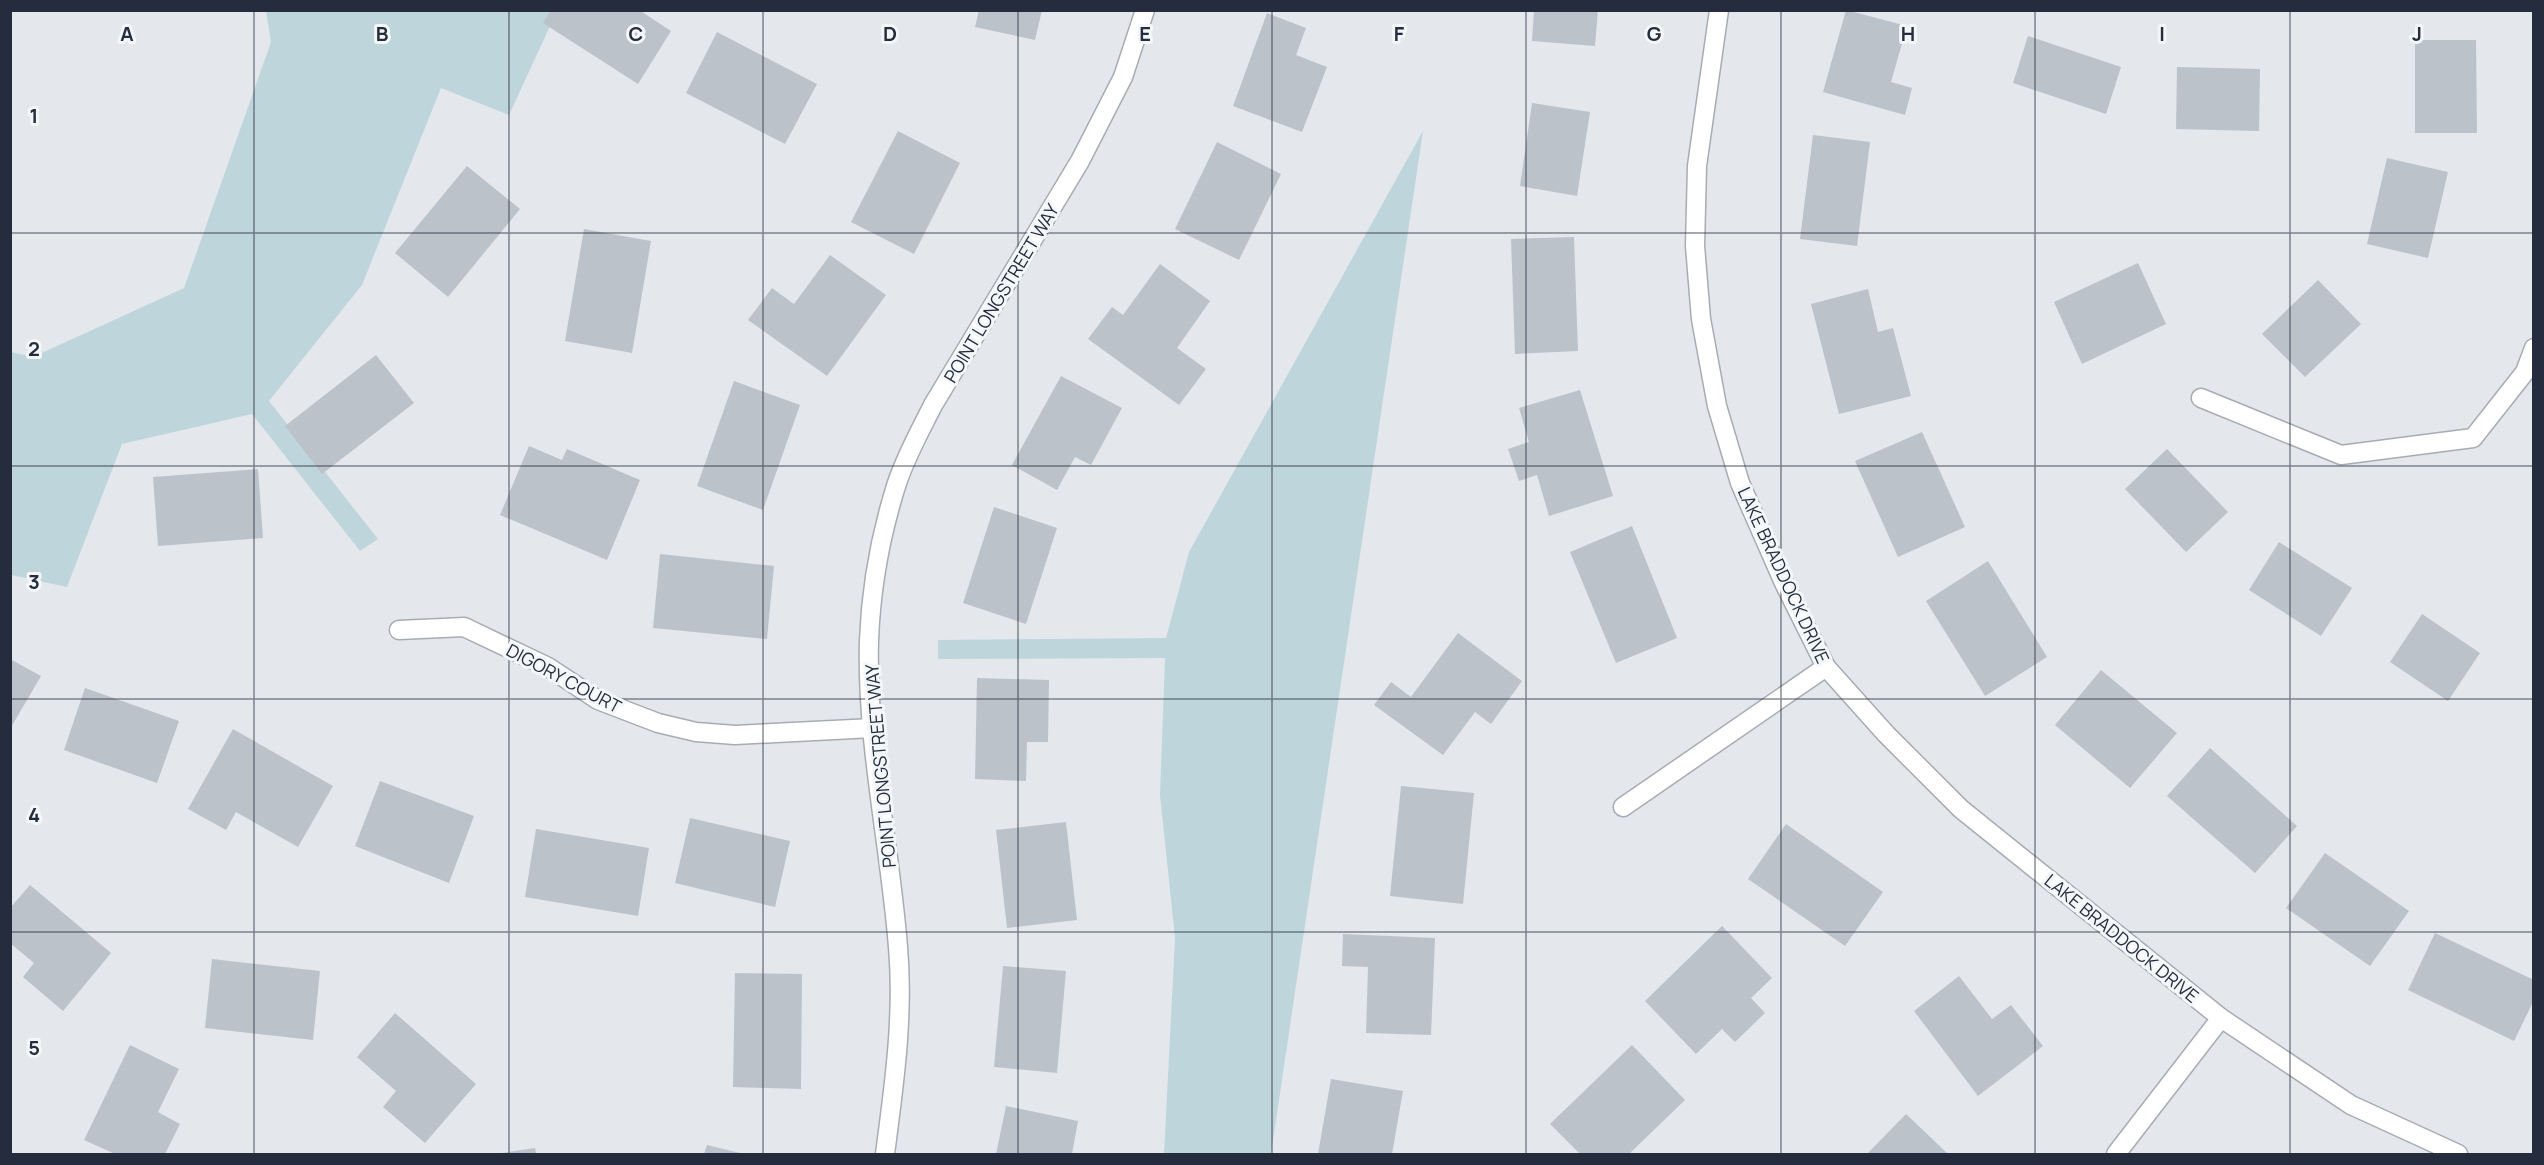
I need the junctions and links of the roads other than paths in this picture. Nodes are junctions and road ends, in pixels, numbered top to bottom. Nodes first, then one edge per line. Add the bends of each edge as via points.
1 (1145, 10) edge
2 (1719, 10) edge
3 (2534, 348) edge
4 (2201, 398) dead end
5 (399, 630) dead end
6 (1826, 667) junction
7 (873, 728) junction
8 (1623, 807) dead end
9 (2221, 1018) junction
10 (885, 1155) edge
11 (2116, 1155) edge
12 (2458, 1155) edge

1 - 7 street, POINT LONGSTREET WAY via 1123,77 1080,161 933,405 897,483 879,552 869,639
2 - 6 street, LAKE BRADDOCK DRIVE via 1697,166 1695,246 1701,319 1717,406 1740,483
3 - 4 street via 2525,372 2473,438 2341,455
5 - 7 street, DIGORY COURT via 464,627 548,667 598,700 658,723 696,732 735,735
6 - 8 street
6 - 9 street, LAKE BRADDOCK DRIVE via 1886,734 1962,809
7 - 10 street, POINT LONGSTREET WAY via 898,948 899,1034
9 - 11 street
9 - 12 street, LAKE BRADDOCK DRIVE via 2351,1105

